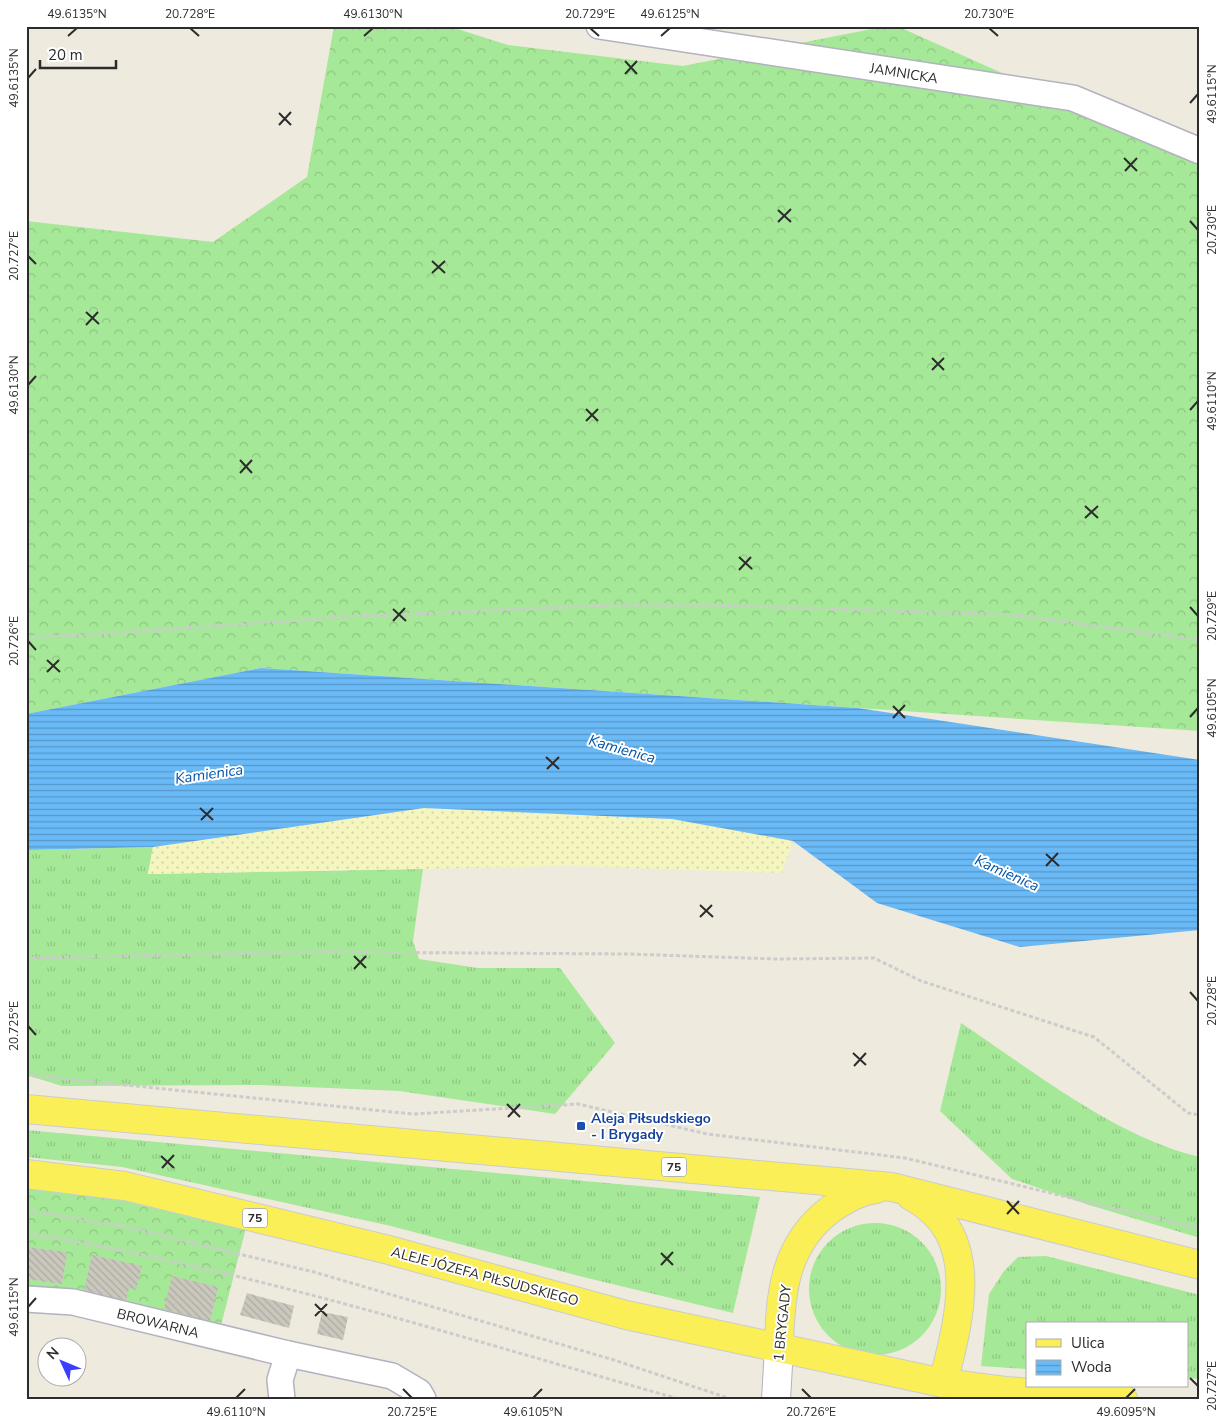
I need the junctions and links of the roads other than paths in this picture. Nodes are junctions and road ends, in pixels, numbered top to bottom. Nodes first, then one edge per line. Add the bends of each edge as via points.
1 (599, 26) edge
2 (740, 37) edge
3 (1200, 151) edge
4 (26, 1109) edge
5 (26, 1174) edge
6 (892, 1187) junction
7 (1200, 1265) edge
8 (26, 1299) edge
9 (779, 1348) junction
10 (288, 1354) junction
11 (941, 1391) edge
12 (1068, 1397) edge
13 (282, 1399) edge
14 (423, 1399) edge
15 (776, 1399) edge
16 (1123, 1399) edge

1 - 2 street, JAMNICKA
2 - 3 street, JAMNICKA via 1073,98
4 - 6 main road, 75
5 - 9 main road, ALEJE JÓZEFA PIŁSUDSKIEGO / 75 via 125,1186 385,1249 626,1315
6 - 7 main road, 75
6 - 9 main road, 1 BRYGADY via 864,1190 814,1221 794,1250 784,1288
6 - 11 main road via 922,1202 946,1224 955,1241 960,1302
8 - 10 street, BROWARNA via 73,1302
9 - 11 main road, ALEJE JÓZEFA PIŁSUDSKIEGO / 75
9 - 15 street, 1 BRYGADY
10 - 13 street via 280,1380
10 - 14 street, BROWARNA via 392,1376 419,1392
11 - 12 main road, ALEJE JÓZEFA PIŁSUDSKIEGO / 75
12 - 16 main road, ALEJE JÓZEFA PIŁSUDSKIEGO / 75

